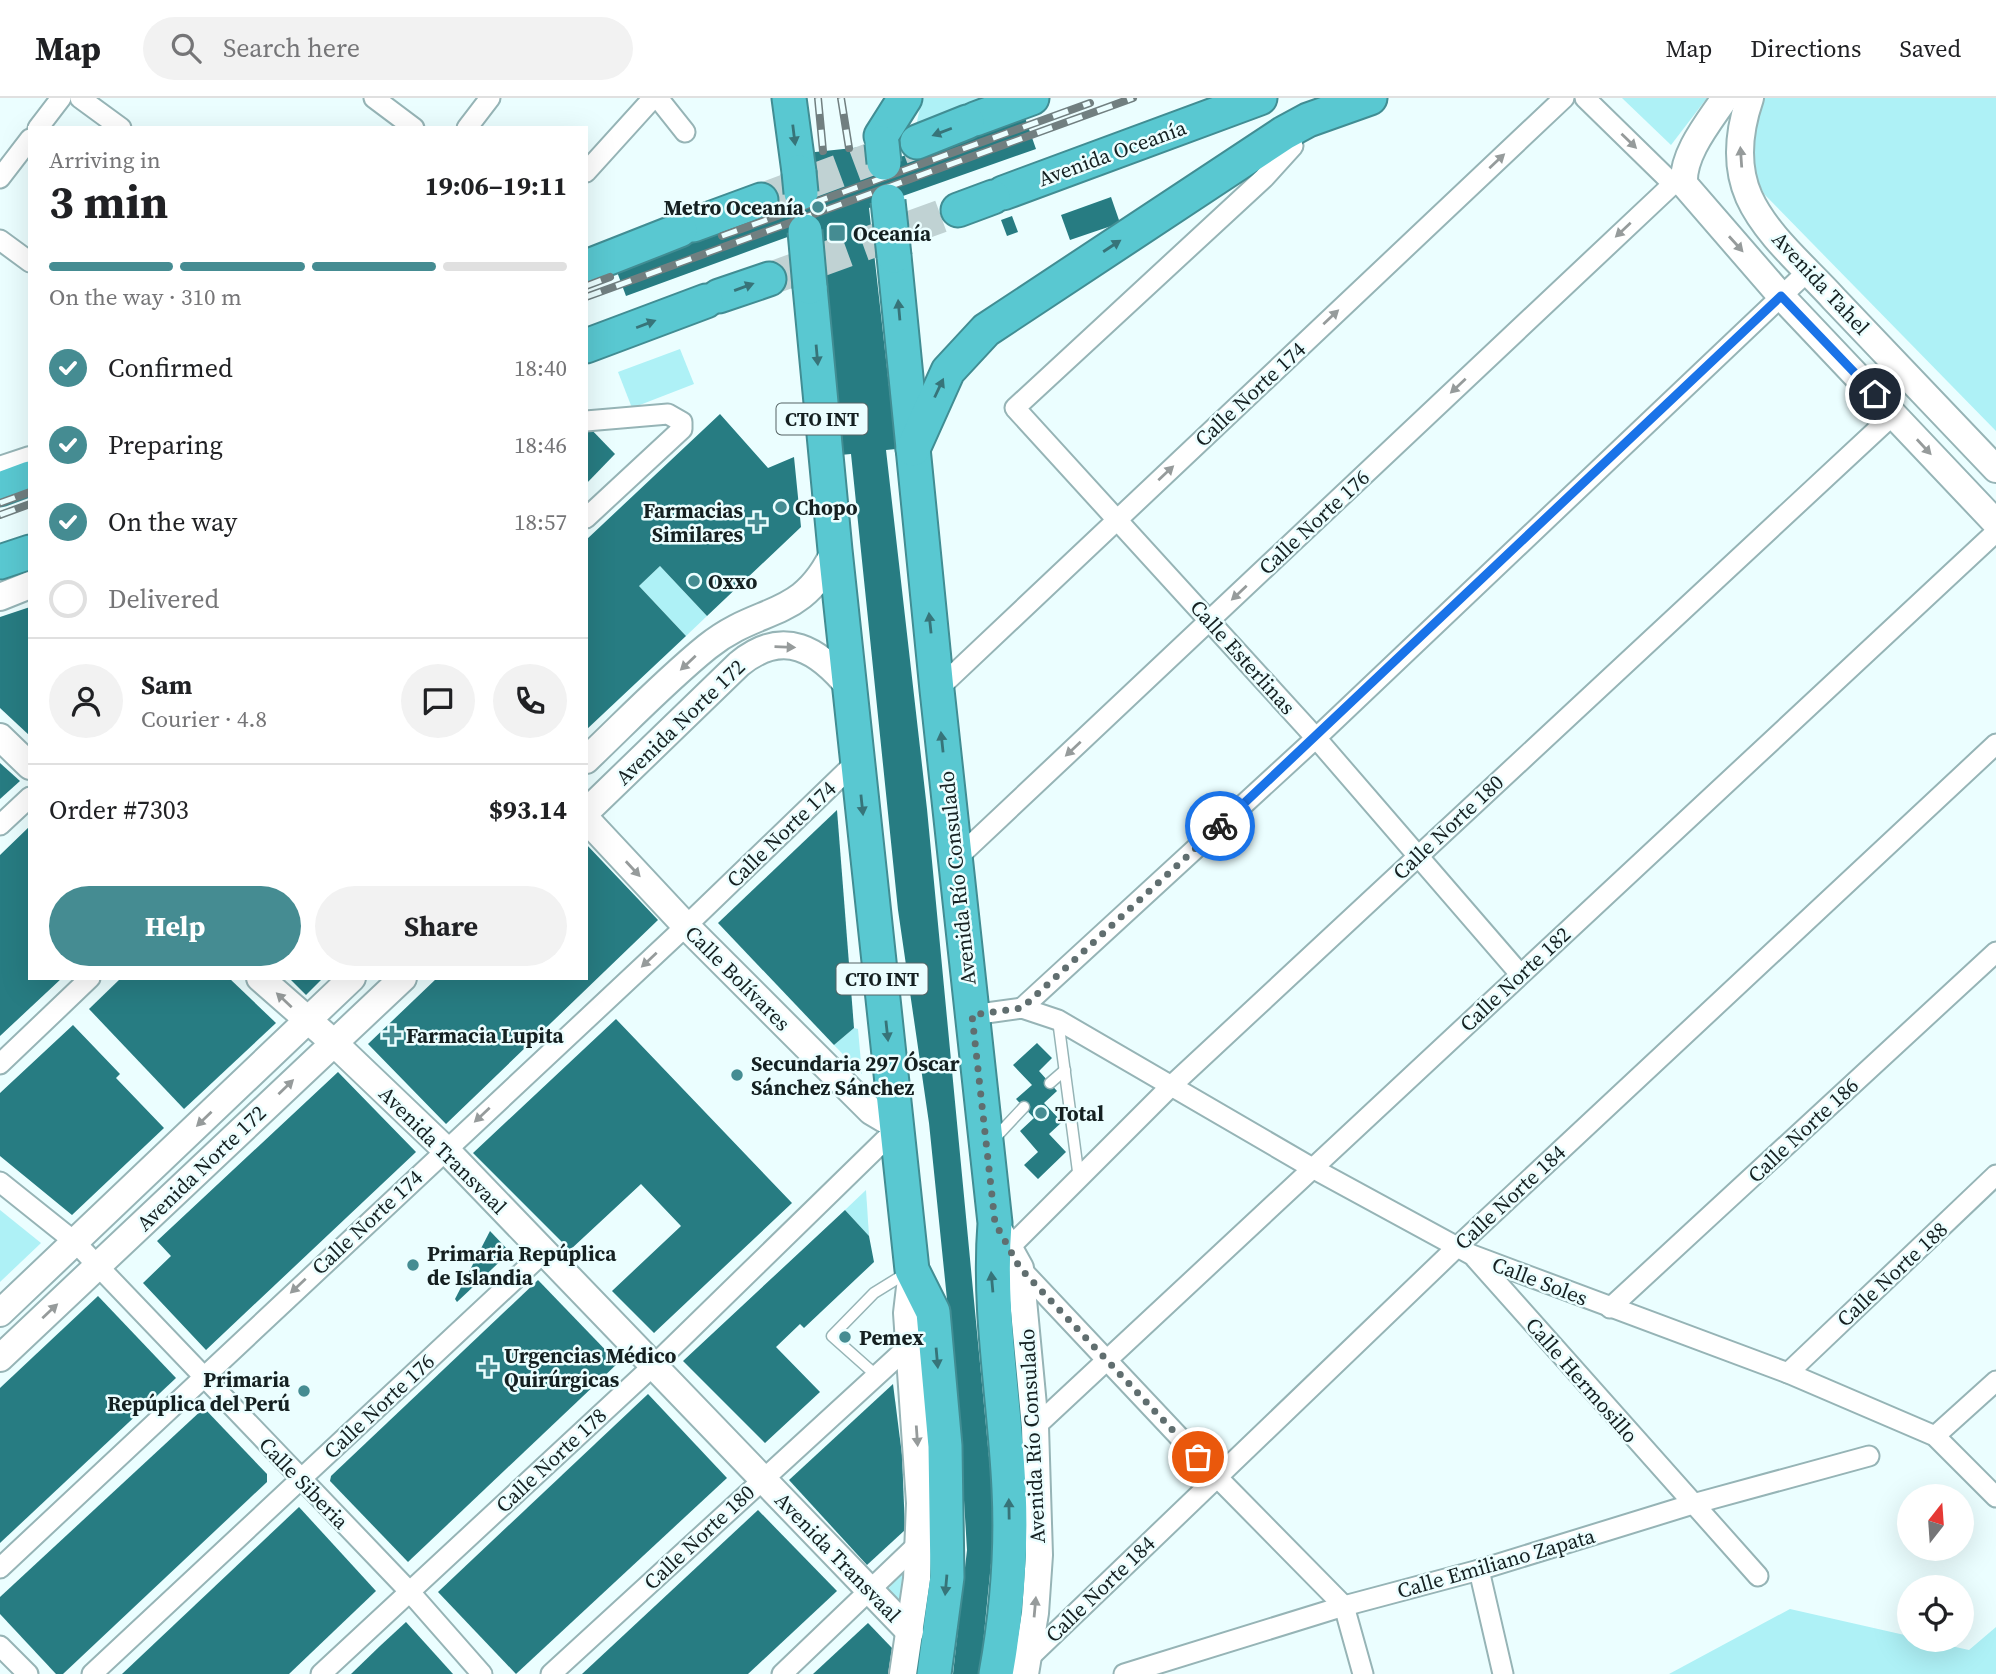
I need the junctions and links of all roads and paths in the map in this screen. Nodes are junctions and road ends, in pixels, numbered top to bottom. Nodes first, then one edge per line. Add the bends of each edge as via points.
1 (61, 98) edge
2 (80, 98) edge
3 (374, 98) edge
4 (490, 98) edge
5 (656, 98) edge
6 (789, 98) edge
7 (878, 98) edge
8 (905, 98) edge
9 (1032, 98) edge
10 (1260, 98) edge
11 (1370, 98) edge
12 (1564, 98) edge
13 (1585, 98) edge
14 (1726, 98) edge
15 (1750, 98) edge
16 (40, 126) edge
17 (118, 126) edge
18 (411, 126) edge
19 (469, 126) edge
20 (685, 132) dead end
21 (28, 142) edge
22 (917, 142) tunnel mouth
23 (1293, 146) dead end
24 (588, 171) edge
25 (0, 178) edge
26 (800, 182) dead end
27 (1679, 184) junction
28 (761, 200) tunnel mouth
29 (888, 201) dead end
30 (958, 210) tunnel mouth
31 (805, 231) dead end
32 (0, 240) edge
33 (28, 261) edge
34 (588, 266) edge
35 (1808, 271) junction
36 (769, 279) tunnel mouth
37 (1781, 296) junction
38 (588, 345) edge
39 (1894, 414) junction
40 (588, 421) edge
41 (912, 451) junction
42 (1996, 469) edge
43 (588, 515) edge
44 (1116, 520) junction
45 (1996, 523) edge
46 (1996, 532) edge
47 (835, 550) junction
48 (28, 553) edge
49 (0, 562) edge
50 (28, 586) edge
51 (0, 597) edge
52 (1209, 621) junction
53 (850, 688) junction
54 (937, 690) junction
55 (0, 737) edge
56 (1316, 738) junction
57 (1996, 744) edge
58 (588, 758) edge
59 (858, 760) junction
60 (28, 764) edge
61 (28, 799) edge
62 (588, 810) edge
63 (588, 821) edge
64 (0, 825) edge
65 (1416, 856) junction
66 (955, 860) junction
67 (686, 926) junction
68 (1996, 952) edge
69 (1520, 974) junction
70 (88, 980) edge
71 (262, 980) edge
72 (350, 980) edge
73 (401, 980) edge
74 (1022, 1008) junction
75 (972, 1015) junction
76 (1058, 1020) junction
77 (307, 1021) junction
78 (333, 1042) junction
79 (0, 1064) edge
80 (1065, 1070) junction
81 (1050, 1083) dead end
82 (1170, 1087) junction
83 (1024, 1107) dead end
84 (898, 1127) junction
85 (987, 1147) junction
86 (446, 1149) junction
87 (1314, 1169) junction
88 (1996, 1175) edge
89 (1079, 1179) junction
90 (0, 1182) edge
91 (75, 1242) junction
92 (1008, 1246) junction
93 (1464, 1251) junction
94 (543, 1253) junction
95 (98, 1266) junction
96 (912, 1270) junction
97 (1610, 1308) junction
98 (0, 1313) edge
99 (910, 1345) junction
100 (0, 1358) edge
101 (1108, 1360) junction
102 (654, 1365) junction
103 (1788, 1373) junction
104 (202, 1376) junction
105 (877, 1376) junction
106 (1996, 1381) edge
107 (1035, 1427) junction
108 (1935, 1436) junction
109 (1868, 1456) dead end
110 (1216, 1476) junction
111 (300, 1479) junction
112 (762, 1479) junction
113 (1996, 1497) edge
114 (1693, 1504) junction
115 (919, 1544) junction
116 (0, 1568) edge
117 (1479, 1570) junction
118 (1758, 1576) dead end
119 (409, 1591) junction
120 (870, 1591) junction
121 (1344, 1606) junction
122 (910, 1632) junction
123 (0, 1646) edge
124 (1028, 1665) edge
125 (1177, 1667) edge
126 (28, 1674) edge
127 (92, 1674) edge
128 (321, 1674) edge
129 (482, 1674) edge
130 (551, 1674) edge
131 (782, 1674) edge
132 (903, 1674) edge
133 (934, 1674) edge
134 (996, 1674) edge
135 (1124, 1674) edge
136 (1363, 1674) edge
137 (1503, 1674) edge

1 - 16 street
2 - 17 street
3 - 18 street
4 - 19 street
5 - 20 street
5 - 24 street
6 -> 26 highway
7 - 8 highway via 882,148
9 -> 22 highway
10 - 30 highway, Avenida Oceanía
41 -> 11 highway via 948,371 986,330 1283,133
44 -> 12 street, Calle Norte 174
13 -> 27 street, Avenida Tahel
14 - 27 street via 1692,152
35 -> 15 street, Avenida Tahel via 1758,214 1748,195 1740,147
21 - 25 street
23 - 44 street, Calle Esterlinas via 1015,408
27 -> 37 street, Avenida Tahel
27 -> 52 street, Calle Norte 176
28 - 34 highway
41 -> 29 highway, Avenida Río Consulado, bridge
31 -> 47 highway, CTO INT, bridge
32 - 33 street
35 - 37 street
35 - 42 street, Avenida Tahel
38 -> 36 highway
37 - 39 street, Avenida Tahel
37 - 56 street
39 -> 45 street, Avenida Tahel
39 - 65 street, Calle Norte 180
40 - 43 street via 668,414 682,422 679,435
54 -> 41 highway, Avenida Río Consulado
44 - 52 street, Calle Esterlinas
44 - 54 street, Calle Norte 174
46 - 69 street, Calle Norte 182
47 - 53 highway, CTO INT
47 -> 58 street, Avenida Norte 172 via 807,594 709,645
48 - 49 highway
50 - 51 street
52 - 56 street, Calle Esterlinas
52 -> 66 street, Calle Norte 176
53 - 59 highway, CTO INT
62 -> 53 street, Avenida Norte 172 via 758,651 780,646 803,648 822,659
66 -> 54 highway, Avenida Río Consulado
55 - 60 street
56 - 65 street, Calle Esterlinas
56 - 74 street
57 - 93 street, Calle Norte 184
59 - 67 street, Calle Norte 174
59 -> 84 highway, CTO INT
61 - 64 street
63 -> 67 street, Calle Bolívares
65 - 69 street, Calle Esterlinas
65 - 82 street, Calle Norte 180
66 - 75 highway, Avenida Río Consulado
67 - 84 street, Calle Bolívares via 871,1111
67 -> 86 street, Calle Norte 174
68 - 97 street, Calle Norte 186
69 - 87 street, Calle Norte 182
70 - 79 street
77 -> 71 street, Avenida Transvaal
72 - 77 street, Avenida Norte 172
73 - 78 street, Avenida Norte 172
74 - 75 street, Calle Soles
74 - 76 street, Calle Soles
75 - 85 highway, Avenida Río Consulado
76 - 80 lane
76 - 82 street, Calle Soles
77 - 78 street, Avenida Transvaal
77 -> 91 street, Avenida Norte 172
78 - 86 street, Avenida Transvaal
95 -> 78 street, Avenida Norte 172
80 - 81 lane
80 - 89 lane
82 - 87 street, Calle Soles
82 - 89 street, Calle Norte 180
83 - 85 lane
84 - 96 highway, CTO INT
84 - 102 street, Calle Norte 178
85 - 92 highway, Avenida Río Consulado
86 - 94 street, Avenida Transvaal
86 -> 104 street, Calle Norte 174
87 - 93 street, Calle Soles
87 - 101 street, Calle Norte 182
88 - 103 street, Calle Norte 188
89 - 92 street, Calle Norte 180
90 - 91 street, Calle Siberia
91 - 95 street, Calle Siberia
91 - 98 street, Avenida Norte 172
92 - 101 street
92 - 107 street, Avenida Río Consulado
134 -> 92 highway via 1010,1536 991,1270
93 - 97 street, Calle Soles
93 - 110 street, Calle Norte 184
93 - 114 street, Calle Hermosillo
94 - 102 street, Avenida Transvaal
94 - 111 street, Calle Norte 176
100 -> 95 street, Avenida Norte 172
95 - 104 street, Calle Siberia
96 - 99 street, CTO INT via 907,1313
96 - 105 lane via 874,1293 832,1336
96 -> 133 highway, CTO INT via 933,1312 945,1446 947,1577
97 - 103 street, Calle Soles
99 - 105 street, Calle Norte 180
99 -> 115 street, CTO INT via 920,1471
101 - 107 street, Calle Norte 182
101 - 110 street
102 - 112 street, Avenida Transvaal
102 - 119 street, Calle Norte 178
103 - 108 street, Calle Soles
104 - 111 street, Calle Siberia
104 - 116 street, Calle Norte 174
105 - 112 street, Calle Norte 180
106 - 108 street
124 -> 107 street, Avenida Río Consulado via 1039,1555
108 - 113 street, Calle Soles
109 - 114 street, Calle Emiliano Zapata
110 - 121 street
110 - 124 street, Calle Norte 184
111 - 119 street, Calle Siberia
111 - 127 street, Calle Norte 176
112 - 120 street, Avenida Transvaal
112 - 130 street, Calle Norte 180
114 - 117 street, Calle Emiliano Zapata
114 - 118 street, Calle Hermosillo
115 - 120 street
115 - 122 street, CTO INT
117 - 121 street, Calle Emiliano Zapata
117 - 137 street
119 - 128 street, Calle Norte 178
119 - 129 street, Calle Siberia
120 - 122 street, Avenida Transvaal
120 - 131 street
121 - 125 street, Calle Emiliano Zapata
121 - 136 street
122 - 132 street, CTO INT
123 - 126 street
125 - 135 street, Calle Emiliano Zapata

